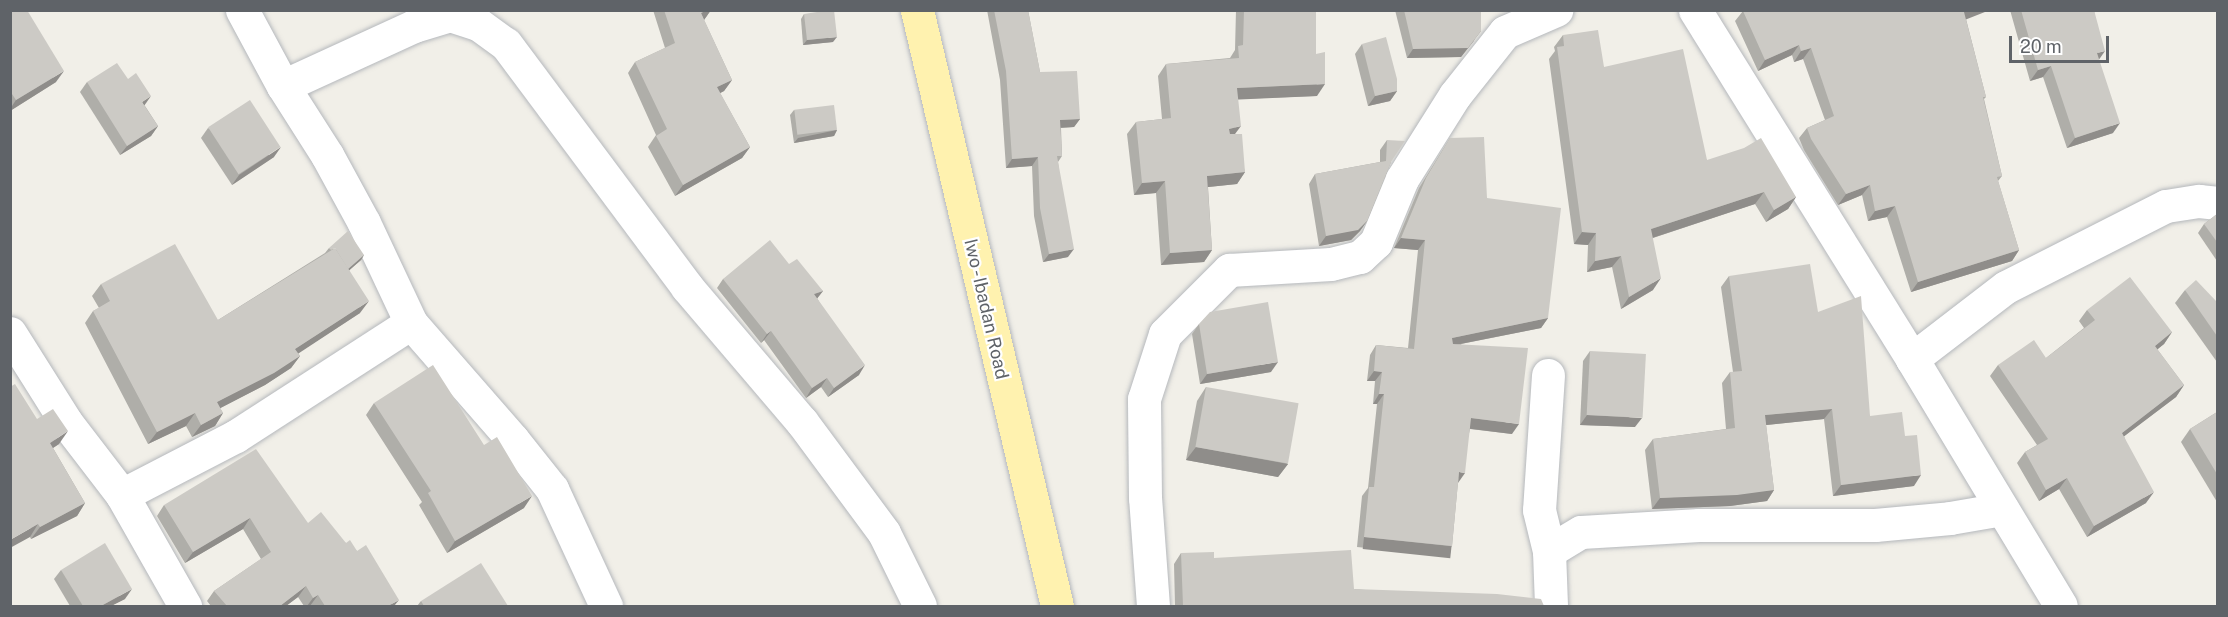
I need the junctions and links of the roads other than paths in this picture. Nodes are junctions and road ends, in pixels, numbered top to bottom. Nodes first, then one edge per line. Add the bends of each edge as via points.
1 (242, 10) edge
2 (917, 10) edge
3 (1556, 10) edge
4 (1695, 10) edge
5 (283, 86) junction
6 (2217, 203) edge
7 (411, 323) junction
8 (10, 333) edge
9 (1912, 359) junction
10 (1548, 375) dead end
11 (122, 495) junction
12 (2002, 509) junction
13 (1549, 551) junction
14 (184, 606) edge
15 (606, 606) edge
16 (920, 606) edge
17 (1057, 606) edge
18 (1154, 606) edge
19 (1551, 606) edge
20 (2061, 606) edge

1 - 5 street
2 - 17 main road, Iwo - Ibadan Road
3 - 18 street via 1505,32 1455,95 1402,179 1376,242 1360,256 1331,264 1229,270 1165,334 1144,399 1145,498
4 - 9 street
5 - 7 street via 327,155
5 - 16 street via 414,26 450,15 478,24 506,44 687,287 816,441 884,533
6 - 9 street via 2199,201 2166,206 2017,282
7 - 11 street via 236,436
7 - 15 street via 552,489
8 - 11 street via 66,422
9 - 12 street
10 - 13 street via 1539,510
11 - 14 street
12 - 13 street via 1950,519 1875,525 1699,525 1581,532
12 - 20 street
13 - 19 street

